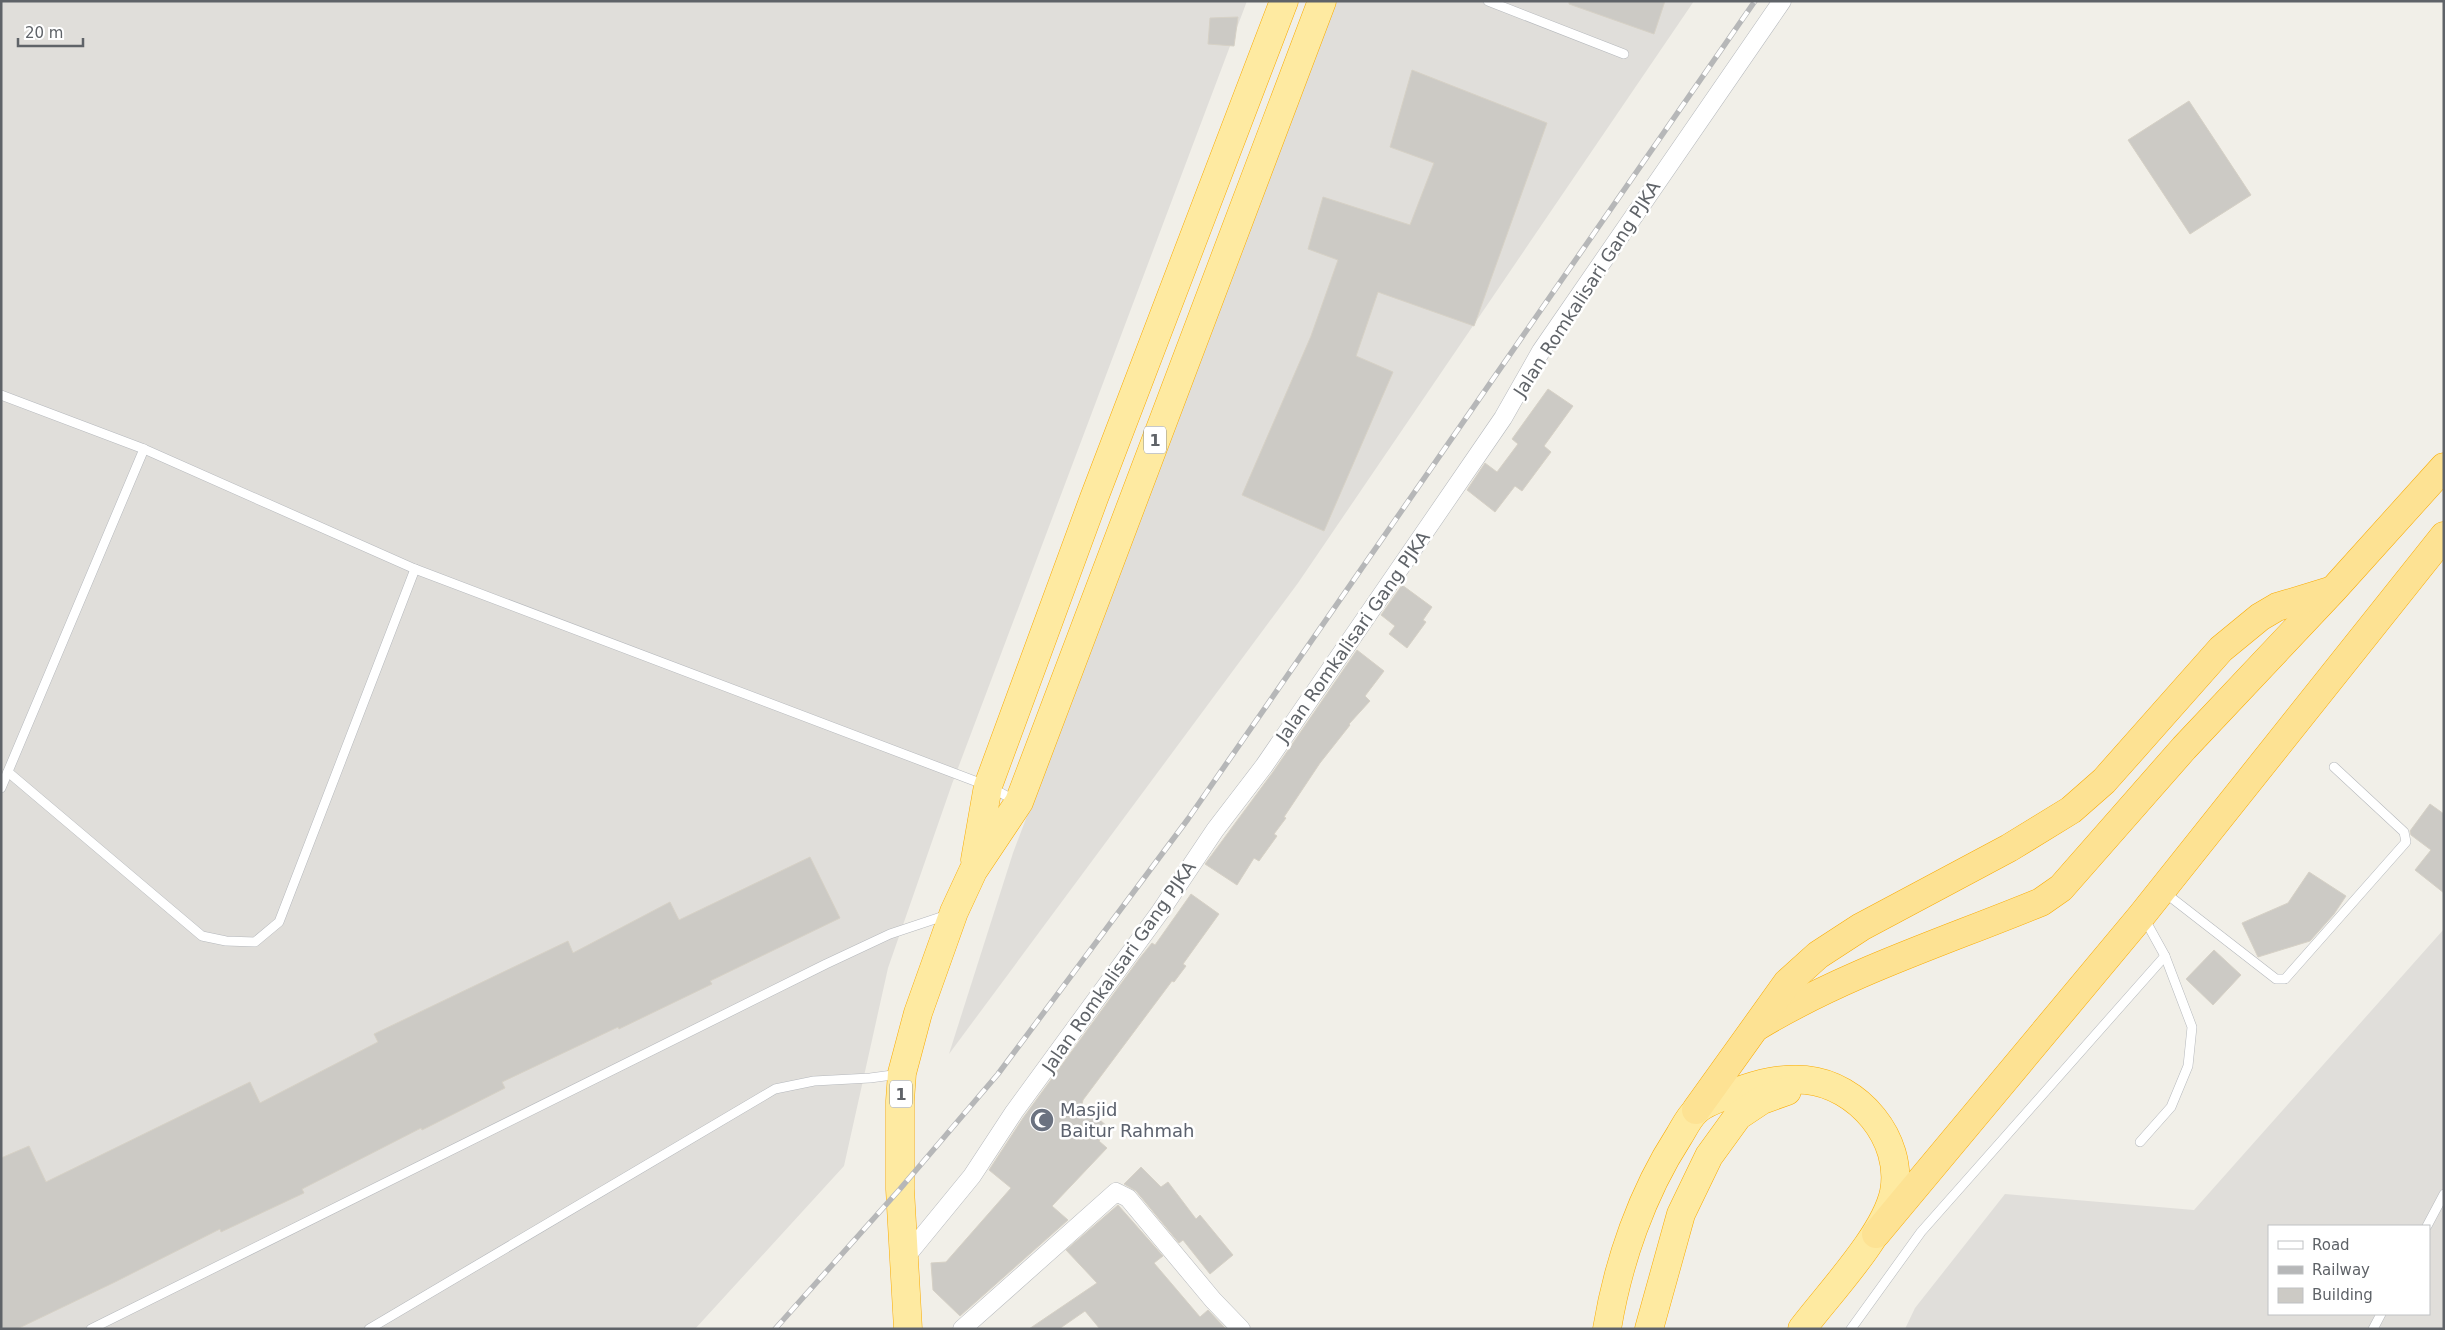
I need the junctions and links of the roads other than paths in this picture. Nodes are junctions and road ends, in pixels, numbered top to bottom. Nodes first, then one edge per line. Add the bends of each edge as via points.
1 (1284, 1) edge
2 (1322, 1) edge
3 (1488, 1) edge
4 (1782, 1) edge
5 (1624, 54) dead end
6 (1, 395) edge
7 (144, 449) junction
8 (2444, 467) edge
9 (2444, 536) edge
10 (415, 569) junction
11 (2334, 589) junction
12 (2334, 767) dead end
13 (8, 772) junction
14 (988, 786) junction
15 (1, 788) edge
16 (1018, 802) junction
17 (973, 871) junction
18 (2162, 890) junction
19 (954, 912) junction
20 (2142, 915) junction
21 (2165, 956) junction
22 (1758, 1026) junction
23 (902, 1073) junction
24 (1837, 1089) junction
25 (1696, 1110) junction
26 (2140, 1142) dead end
27 (2444, 1194) edge
28 (2428, 1225) edge
29 (1876, 1234) junction
30 (904, 1258) junction
31 (2380, 1315) edge
32 (92, 1329) edge
33 (369, 1329) edge
34 (908, 1329) edge
35 (962, 1329) edge
36 (1241, 1329) edge
37 (1607, 1329) edge
38 (1649, 1329) edge
39 (1802, 1329) edge
40 (1851, 1329) edge
41 (2373, 1329) edge

1 - 14 highway, 1
2 - 16 highway, 1
3 - 5 lane
4 - 30 street, Jalan Romkalisari Gang PJKA via 1541,351 1503,418 1264,766 1014,1112 972,1176
6 - 7 lane
7 - 10 lane
7 - 13 lane
8 - 11 highway
9 - 18 highway
10 - 13 lane via 278,922 254,942 202,936
10 - 14 lane
11 - 22 highway via 2277,607 2260,617 2221,649 2104,781 2070,810 2009,848 1861,927 1818,954 1787,983
11 - 22 highway via 2184,748 2061,888 2041,902 1831,987
12 - 18 lane via 2404,832 2406,842 2285,979 2276,979
13 - 15 lane
14 - 16 lane
14 - 17 highway, 1
16 - 17 highway, 1
17 - 19 highway, 1
18 - 20 highway
19 - 23 highway, 1 via 918,1013
19 - 32 lane via 890,934 826,964
20 - 21 lane
20 - 29 highway
21 - 26 lane via 2192,1027 2188,1066 2171,1107
21 - 40 lane via 1921,1232
22 - 25 highway
23 - 30 highway, 1 via 900,1189
23 - 33 lane via 814,1081 775,1089
24 - 25 highway via 1808,1080 1775,1080 1728,1094
24 - 29 highway via 1863,1105 1884,1131 1895,1166 1894,1192
24 - 38 highway via 1786,1091 1762,1100 1738,1116 1709,1156 1681,1214
25 - 37 highway via 1668,1153 1632,1231 1614,1289
27 - 28 lane
29 - 39 highway
30 - 34 highway, 1
31 - 41 lane
35 - 36 street via 1116,1192 1128,1198

